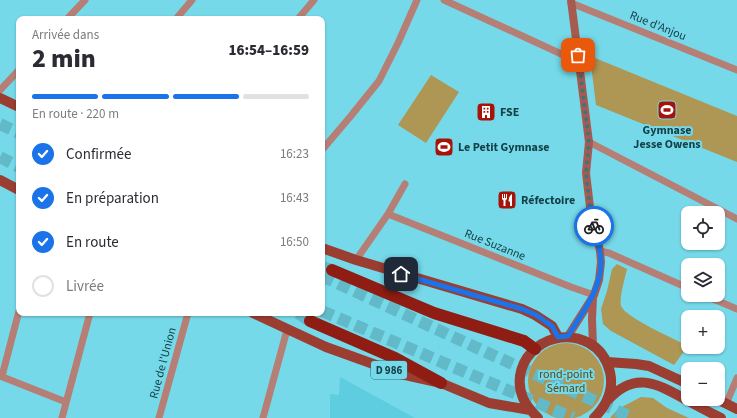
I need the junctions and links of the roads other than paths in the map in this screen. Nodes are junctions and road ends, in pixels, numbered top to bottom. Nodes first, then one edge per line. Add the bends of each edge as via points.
1 (85, 0) edge
2 (192, 0) edge
3 (314, 0) edge
4 (417, 0) edge
5 (444, 0) edge
6 (571, 1) edge
7 (70, 16) edge
8 (179, 16) edge
9 (301, 16) edge
10 (580, 65) junction
11 (737, 70) edge
12 (16, 73) edge
13 (0, 90) edge
14 (0, 98) edge
15 (16, 106) edge
16 (589, 142) junction
17 (325, 146) edge
18 (0, 180) edge
19 (405, 184) dead end
20 (16, 188) edge
21 (388, 214) junction
22 (737, 219) edge
23 (325, 249) edge
24 (600, 251) junction
25 (356, 260) junction
26 (332, 270) tunnel mouth
27 (681, 285) edge
28 (594, 295) junction
29 (720, 302) edge
30 (737, 309) edge
31 (18, 316) edge
32 (89, 316) edge
33 (187, 316) edge
34 (260, 316) edge
35 (310, 321) tunnel mouth
36 (287, 330) junction
37 (563, 337) junction
38 (594, 346) junction
39 (535, 349) junction
40 (607, 362) junction
41 (1, 376) edge
42 (737, 378) edge
43 (681, 381) edge
44 (441, 383) junction
45 (608, 400) junction
46 (66, 402) junction
47 (726, 404) joint
48 (737, 409) edge
49 (530, 410) junction
50 (62, 418) edge
51 (159, 418) edge
52 (263, 418) edge
53 (538, 418) edge
54 (594, 418) edge
55 (721, 418) edge

1 - 7 street
2 - 8 street
3 - 9 street
4 - 17 street via 379,81
5 - 10 street via 570,58
6 - 10 main road
6 - 11 street, Rue d'Anjou
10 - 16 main road
12 - 13 street
14 - 15 main road
16 - 22 street
16 - 24 main road via 587,183
18 - 20 main road
19 - 21 street
21 - 25 street
21 - 28 street, Rue Suzanne
23 - 25 main road
24 - 27 street
24 - 28 main road via 599,280
25 - 37 main road via 522,309 536,315
26 - 39 highway via 434,313 524,341
28 - 37 main road
28 - 38 main road
29 - 30 street
31 - 41 street
32 - 46 street
33 - 51 street, Rue de l'Union
34 - 36 main road, D 986
35 - 44 highway via 395,358
36 - 44 main road, D 986 via 401,374
36 - 52 street
37 - 38 main road via 582,339
37 - 39 main road via 546,341
38 - 40 main road
39 - 49 main road via 521,372 523,398
40 - 43 main road via 649,366
40 - 45 main road via 611,380
41 - 46 street
42 - 47 street
44 - 49 main road, D 986 via 489,403
45 - 54 main road
45 - 55 main road via 630,384 645,382 666,389
46 - 50 street
47 - 48 main road
49 - 53 main road

